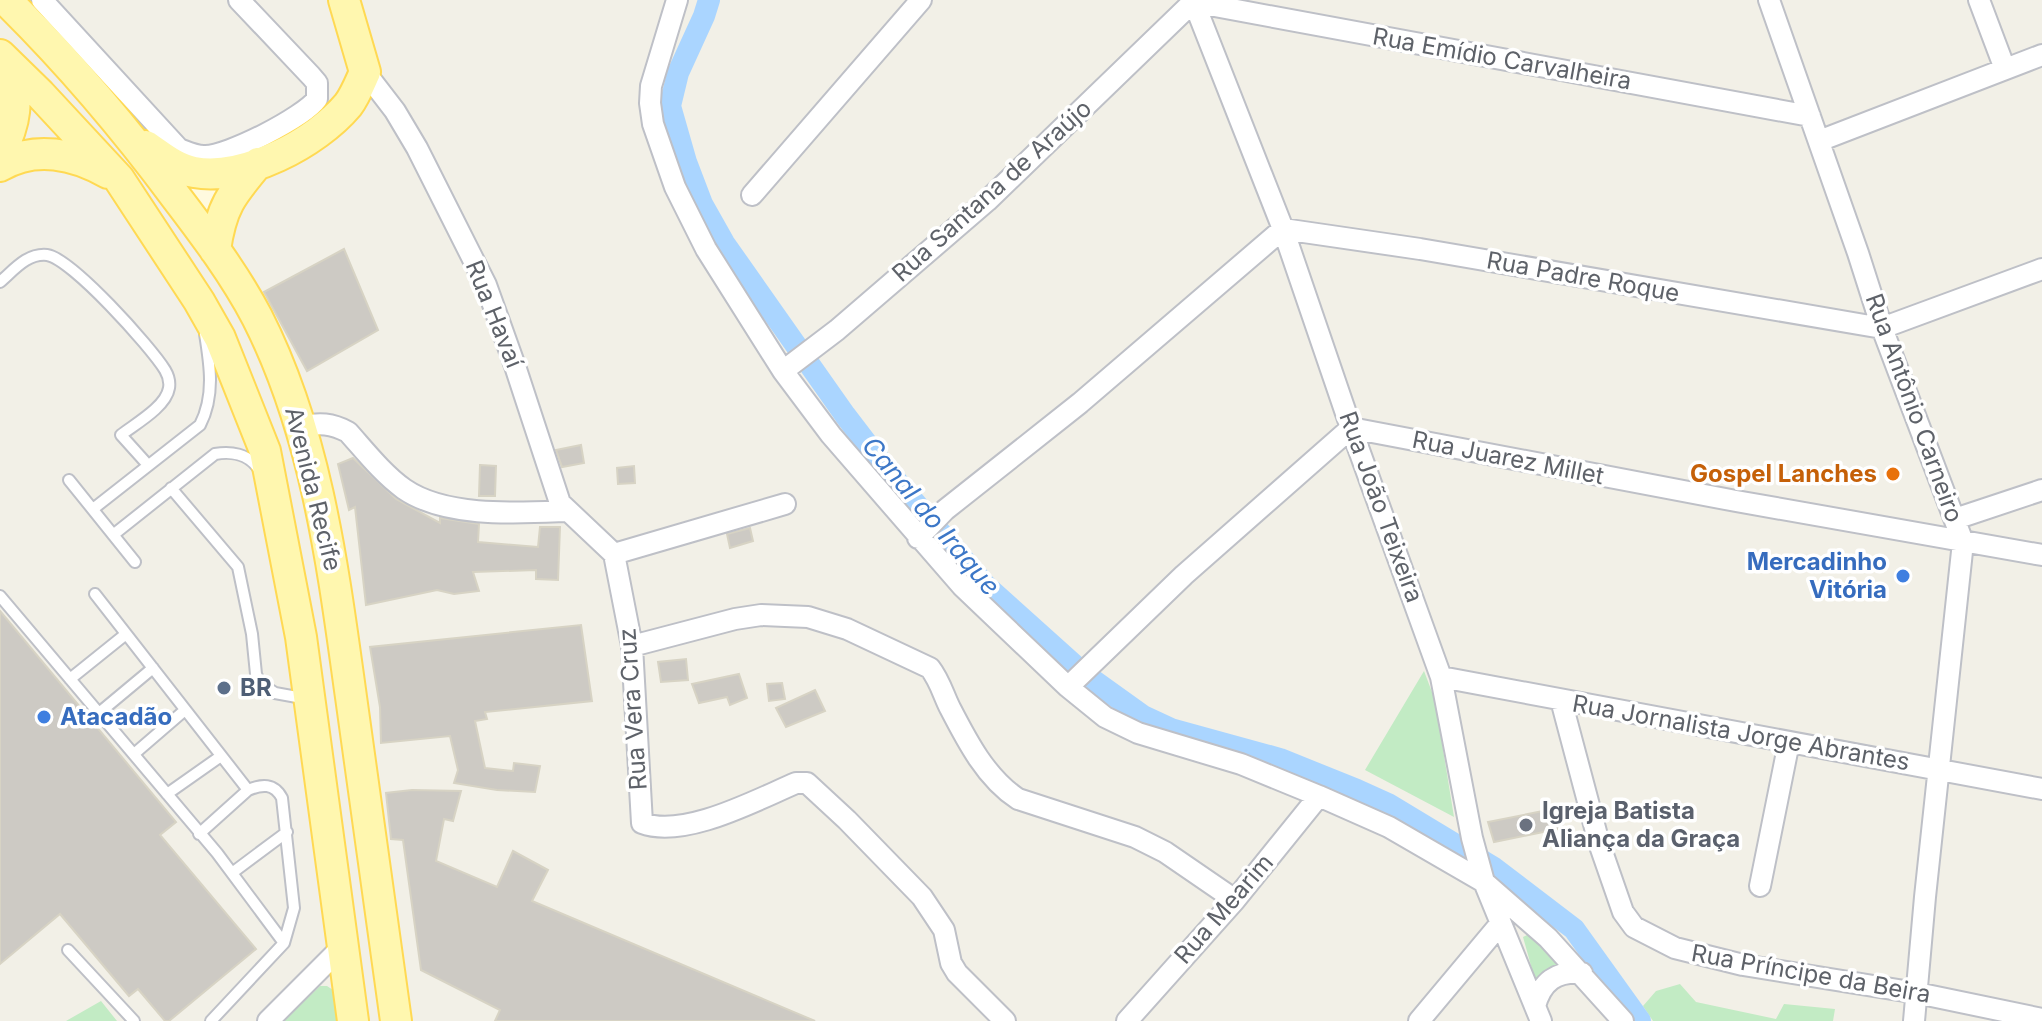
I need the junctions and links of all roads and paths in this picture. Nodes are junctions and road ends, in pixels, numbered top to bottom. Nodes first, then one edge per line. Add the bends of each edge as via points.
1 (6, 0) edge
2 (42, 0) edge
3 (239, 0) edge
4 (344, 0) edge
5 (677, 0) edge
6 (921, 0) edge
7 (1769, 0) edge
8 (1979, 0) edge
9 (1193, 1) edge
10 (2042, 55) edge
11 (6, 61) edge
12 (2005, 69) junction
13 (365, 72) junction
14 (1810, 116) junction
15 (131, 136) junction
16 (1819, 141) junction
17 (0, 153) edge
18 (258, 163) junction
19 (0, 166) edge
20 (119, 179) junction
21 (752, 195) dead end
22 (1283, 229) junction
23 (215, 250) junction
24 (2042, 269) edge
25 (0, 282) edge
26 (199, 301) junction
27 (1882, 328) junction
28 (788, 368) junction
29 (302, 426) junction
30 (1351, 428) junction
31 (148, 465) junction
32 (69, 480) dead end
33 (171, 488) junction
34 (2042, 490) edge
35 (276, 502) junction
36 (785, 504) dead end
37 (93, 509) junction
38 (567, 511) junction
39 (1955, 519) junction
40 (923, 533) junction
41 (113, 535) junction
42 (1963, 542) junction
43 (614, 554) junction
44 (2042, 555) edge
45 (135, 562) dead end
46 (95, 594) dead end
47 (0, 596) edge
48 (126, 634) junction
49 (632, 646) junction
50 (153, 668) junction
51 (1441, 677) junction
52 (70, 679) junction
53 (1071, 684) junction
54 (309, 699) junction
55 (1561, 700) junction
56 (185, 710) junction
57 (99, 713) junction
58 (1789, 742) junction
59 (134, 754) junction
60 (221, 756) junction
61 (1938, 769) junction
62 (2042, 789) edge
63 (248, 790) junction
64 (167, 794) junction
65 (1319, 796) junction
66 (287, 832) junction
67 (199, 834) junction
68 (232, 873) junction
69 (1484, 882) junction
70 (1760, 886) dead end
71 (1235, 900) junction
72 (1501, 923) junction
73 (284, 943) junction
74 (342, 947) junction
75 (68, 950) dead end
76 (1582, 973) junction
77 (1917, 993) junction
78 (1538, 1013) edge
79 (2042, 1019) edge
80 (134, 1021) edge
81 (211, 1021) edge
82 (268, 1021) edge
83 (353, 1021) edge
84 (396, 1021) edge
85 (1005, 1021) edge
86 (1127, 1021) edge
87 (1419, 1021) edge
88 (1623, 1021) edge
89 (1914, 1021) edge

1 - 15 main road, Avenida Recife
2 - 3 street via 179,149 203,156 241,146 317,99 317,83
4 - 13 main road
5 - 28 street via 651,86 653,124 675,187 706,249
6 - 21 street
7 - 14 street, Rua Antônio Carneiro
8 - 12 street
9 - 14 street, Rua Emídio Carvalheira
9 - 22 street, Rua João Teixeira
9 - 28 street, Rua Santana de Araújo via 987,201
10 - 12 street
11 - 17 main road via 16,111
11 - 20 main road, Avenida Recife
12 - 16 street
13 - 18 main road via 352,99 325,127
13 - 38 street, Rua Havaí via 417,148 486,285 555,493
14 - 16 street, Rua Antônio Carneiro
15 - 18 main road via 192,172 231,172
15 - 23 main road, Avenida Recife
16 - 27 street, Rua Antônio Carneiro
18 - 23 main road via 227,202
19 - 20 main road via 44,153 93,164
20 - 26 main road, Avenida Recife
22 - 27 street, Rua Padre Roque
22 - 30 street, Rua João Teixeira
22 - 40 street
23 - 29 main road, Avenida Recife via 256,316
24 - 27 street
25 - 31 lane via 31,257 57,258 76,271 151,352 166,371 169,389 121,435
26 - 31 lane via 210,360 208,404 200,425
26 - 35 main road, Avenida Recife via 242,390 265,451
27 - 39 street, Rua Antônio Carneiro
28 - 40 street via 831,435
29 - 38 street via 322,423 348,432 403,488 434,503 483,511
29 - 84 main road, Avenida Recife via 336,584
30 - 42 street, Rua Juarez Millet
30 - 51 street, Rua João Teixeira
30 - 53 street via 1184,575
31 - 37 lane
32 - 37 lane
33 - 35 lane via 215,454 234,453 254,462
33 - 41 lane
33 - 54 lane via 238,567 260,683 275,693
34 - 39 street
35 - 54 main road, Avenida Recife
36 - 43 street
37 - 41 lane
38 - 43 street, Rua Havaí
39 - 42 street, Rua Antônio Carneiro
40 - 53 street via 962,586
41 - 45 lane
42 - 44 street, Rua Juarez Millet
42 - 61 street, Rua Antônio Carneiro
43 - 49 street, Rua Vera Cruz
46 - 48 lane
47 - 52 lane
48 - 50 lane
48 - 52 lane
49 - 71 street via 735,619 784,615 830,622 922,663 937,676 984,766 1018,799 1135,837
49 - 85 street, Rua Vera Cruz via 642,823 681,825 807,783 922,897 944,930 957,973
50 - 56 lane
50 - 57 lane
51 - 55 street, Rua Jornalista Jorge Abrantes
51 - 69 street, Rua João Teixeira
52 - 57 lane
53 - 65 street via 1105,717 1138,733 1241,764
54 - 74 main road, Avenida Recife
55 - 58 street, Rua Jornalista Jorge Abrantes
55 - 77 street, Rua Príncipe da Beira via 1599,843 1623,912 1634,927 1675,948 1743,965
56 - 59 lane
56 - 60 lane
57 - 59 lane
58 - 61 street, Rua Jornalista Jorge Abrantes
58 - 70 street
59 - 64 lane
60 - 63 lane
60 - 64 lane
61 - 62 street, Rua Jornalista Jorge Abrantes
61 - 77 street, Rua Antônio Carneiro
63 - 66 lane via 266,785 278,790
63 - 67 lane
64 - 67 lane
65 - 69 street via 1389,827
65 - 71 street, Rua Mearim
66 - 68 lane
66 - 73 lane via 294,908
67 - 68 lane
68 - 73 lane
69 - 72 street, Rua João Teixeira
69 - 76 street
71 - 86 street, Rua Mearim
72 - 78 street, Rua João Teixeira
72 - 87 street
73 - 81 lane
74 - 82 street
74 - 83 main road, Avenida Recife
75 - 80 lane
76 - 78 street via 1551,978 1538,993
76 - 88 street
77 - 79 street, Rua Príncipe da Beira
77 - 89 street, Rua Antônio Carneiro

